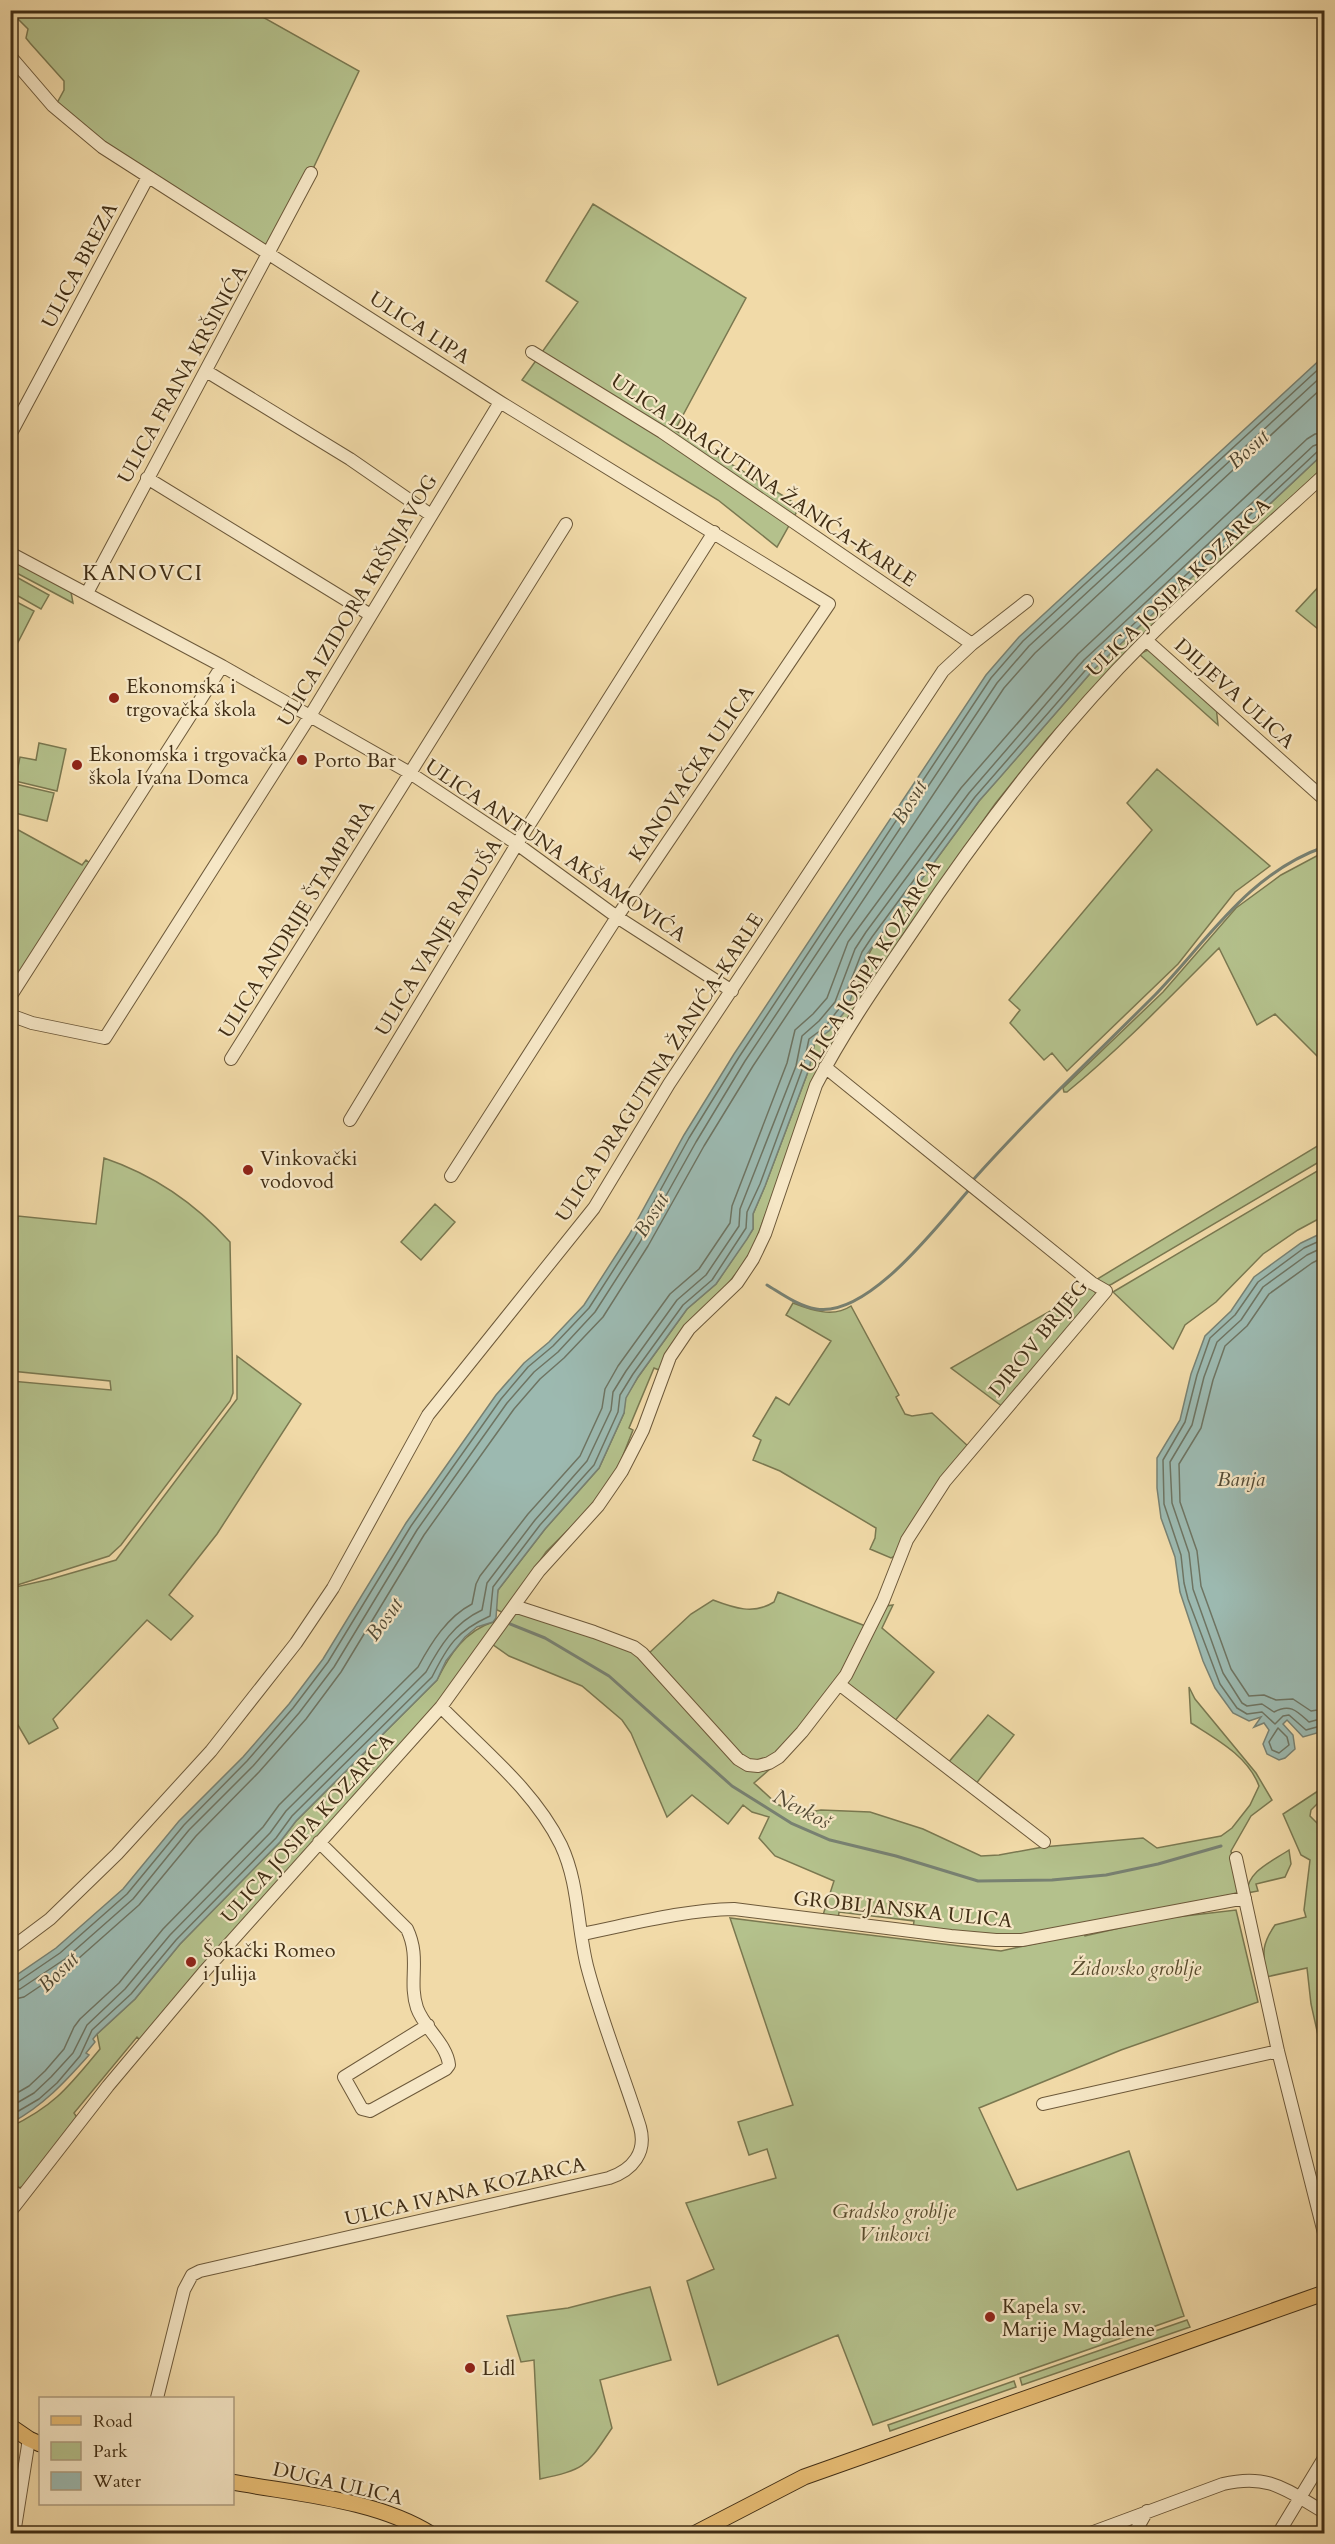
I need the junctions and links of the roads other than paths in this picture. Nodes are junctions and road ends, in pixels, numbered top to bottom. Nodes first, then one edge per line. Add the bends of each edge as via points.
1 (10, 56) edge
2 (311, 173) dead end
3 (148, 177) junction
4 (269, 254) junction
5 (532, 352) dead end
6 (206, 371) junction
7 (500, 402) junction
8 (10, 435) edge
9 (1324, 475) edge
10 (147, 478) junction
11 (431, 515) junction
12 (566, 524) dead end
13 (714, 531) junction
14 (10, 553) edge
15 (87, 593) junction
16 (1027, 601) dead end
17 (829, 604) joint
18 (369, 614) junction
19 (1146, 640) junction
20 (972, 644) junction
21 (222, 666) junction
22 (309, 716) junction
23 (410, 773) junction
24 (1324, 799) edge
25 (517, 844) junction
26 (618, 917) junction
27 (732, 991) junction
28 (10, 997) edge
29 (10, 1015) edge
30 (231, 1059) dead end
31 (825, 1067) junction
32 (350, 1120) dead end
33 (451, 1176) dead end
34 (512, 1610) junction
35 (839, 1684) junction
36 (441, 1707) junction
37 (319, 1842) junction
38 (1044, 1842) dead end
39 (1236, 1858) dead end
40 (1245, 1898) junction
41 (582, 1934) junction
42 (10, 1949) edge
43 (428, 2025) junction
44 (1278, 2051) junction
45 (1042, 2104) dead end
46 (10, 2189) edge
47 (21, 2197) junction
48 (10, 2212) edge
49 (1324, 2233) edge
50 (1324, 2293) edge
51 (158, 2397) edge
52 (10, 2426) edge
53 (35, 2442) edge
54 (1324, 2458) edge
55 (234, 2482) edge
56 (1300, 2498) junction
57 (1147, 2511) junction
58 (1324, 2512) edge
59 (13, 2531) edge
60 (430, 2534) edge
61 (694, 2534) edge
62 (1088, 2534) edge
63 (1134, 2534) edge
64 (1278, 2534) edge

1 - 3 street, ULICA LIPA via 53,106 102,147
2 - 4 street, ULICA FRANA KRŠINIĆA
3 - 4 street, ULICA LIPA
3 - 8 street, ULICA BREZA
4 - 6 street, ULICA FRANA KRŠINIĆA
4 - 7 street, ULICA LIPA
5 - 20 street, ULICA DRAGUTINA ŽANIĆA-KARLE via 662,432
6 - 10 street, ULICA FRANA KRŠINIĆA
6 - 11 street via 350,459
7 - 11 street, ULICA IZIDORA KRŠNJAVOG
7 - 13 street, ULICA LIPA
9 - 19 street, ULICA JOSIPA KOZARCA
10 - 15 street, ULICA FRANA KRŠINIĆA
10 - 18 street
11 - 18 street, ULICA IZIDORA KRŠNJAVOG
12 - 23 street, ULICA ANDRIJE ŠTAMPARA
13 - 17 street, ULICA LIPA
13 - 25 street, ULICA VANJE RADUŠA
14 - 15 street, ULICA ANTUNA AKŠAMOVIĆA
15 - 21 street, ULICA ANTUNA AKŠAMOVIĆA
16 - 20 street, ULICA DRAGUTINA ŽANIĆA-KARLE
17 - 26 street, KANOVAČKA ULICA
18 - 22 street, ULICA IZIDORA KRŠNJAVOG
19 - 24 street, DILJEVA ULICA
19 - 31 street, ULICA JOSIPA KOZARCA via 1073,719 962,858
20 - 27 street, ULICA DRAGUTINA ŽANIĆA-KARLE via 943,671
21 - 22 street, ULICA ANTUNA AKŠAMOVIĆA
21 - 28 street
22 - 23 street, ULICA ANTUNA AKŠAMOVIĆA
22 - 29 street, ULICA IZIDORA KRŠNJAVOG via 105,1038
23 - 25 street, ULICA ANTUNA AKŠAMOVIĆA
23 - 30 street, ULICA ANDRIJE ŠTAMPARA
25 - 26 street, ULICA ANTUNA AKŠAMOVIĆA
25 - 32 street, ULICA VANJE RADUŠA
26 - 27 street, ULICA ANTUNA AKŠAMOVIĆA
26 - 33 street, KANOVAČKA ULICA
27 - 42 street, ULICA DRAGUTINA ŽANIĆA-KARLE via 669,1084 594,1208 428,1415 333,1588 296,1643 211,1751 124,1846 50,1919
31 - 34 street, ULICA JOSIPA KOZARCA via 753,1259 737,1283 689,1329 670,1357 643,1430 622,1471
31 - 35 street, DIROV BRIJEG via 1106,1291 945,1480 907,1540 871,1628
34 - 35 street, DIROV BRIJEG via 634,1647 649,1659 732,1755 748,1766 779,1757
34 - 36 street, ULICA JOSIPA KOZARCA
35 - 38 street
36 - 37 street, ULICA JOSIPA KOZARCA
36 - 41 street, ULICA IVANA KOZARCA via 531,1800 561,1845 572,1878
37 - 43 street via 407,1929 416,1960 416,2005
37 - 47 street, ULICA JOSIPA KOZARCA via 114,2077
39 - 40 street
40 - 41 street, GROBLJANSKA ULICA via 1022,1940 734,1910 662,1917
40 - 44 street
41 - 51 street, ULICA IVANA KOZARCA via 595,1992 642,2134 641,2152 634,2163 609,2178 200,2271 192,2275 184,2290
43 - 43 street via 449,2065 370,2111 362,2109 344,2077
44 - 45 street
44 - 49 street
46 - 47 street
47 - 48 street, ULICA JOSIPA KOZARCA
50 - 61 main road via 804,2477
52 - 53 main road
53 - 59 street
54 - 56 street
55 - 60 main road, DUGA ULICA via 357,2505 408,2520
56 - 57 street via 1269,2482 1243,2480
56 - 58 street
56 - 64 street
57 - 62 street
57 - 63 street

